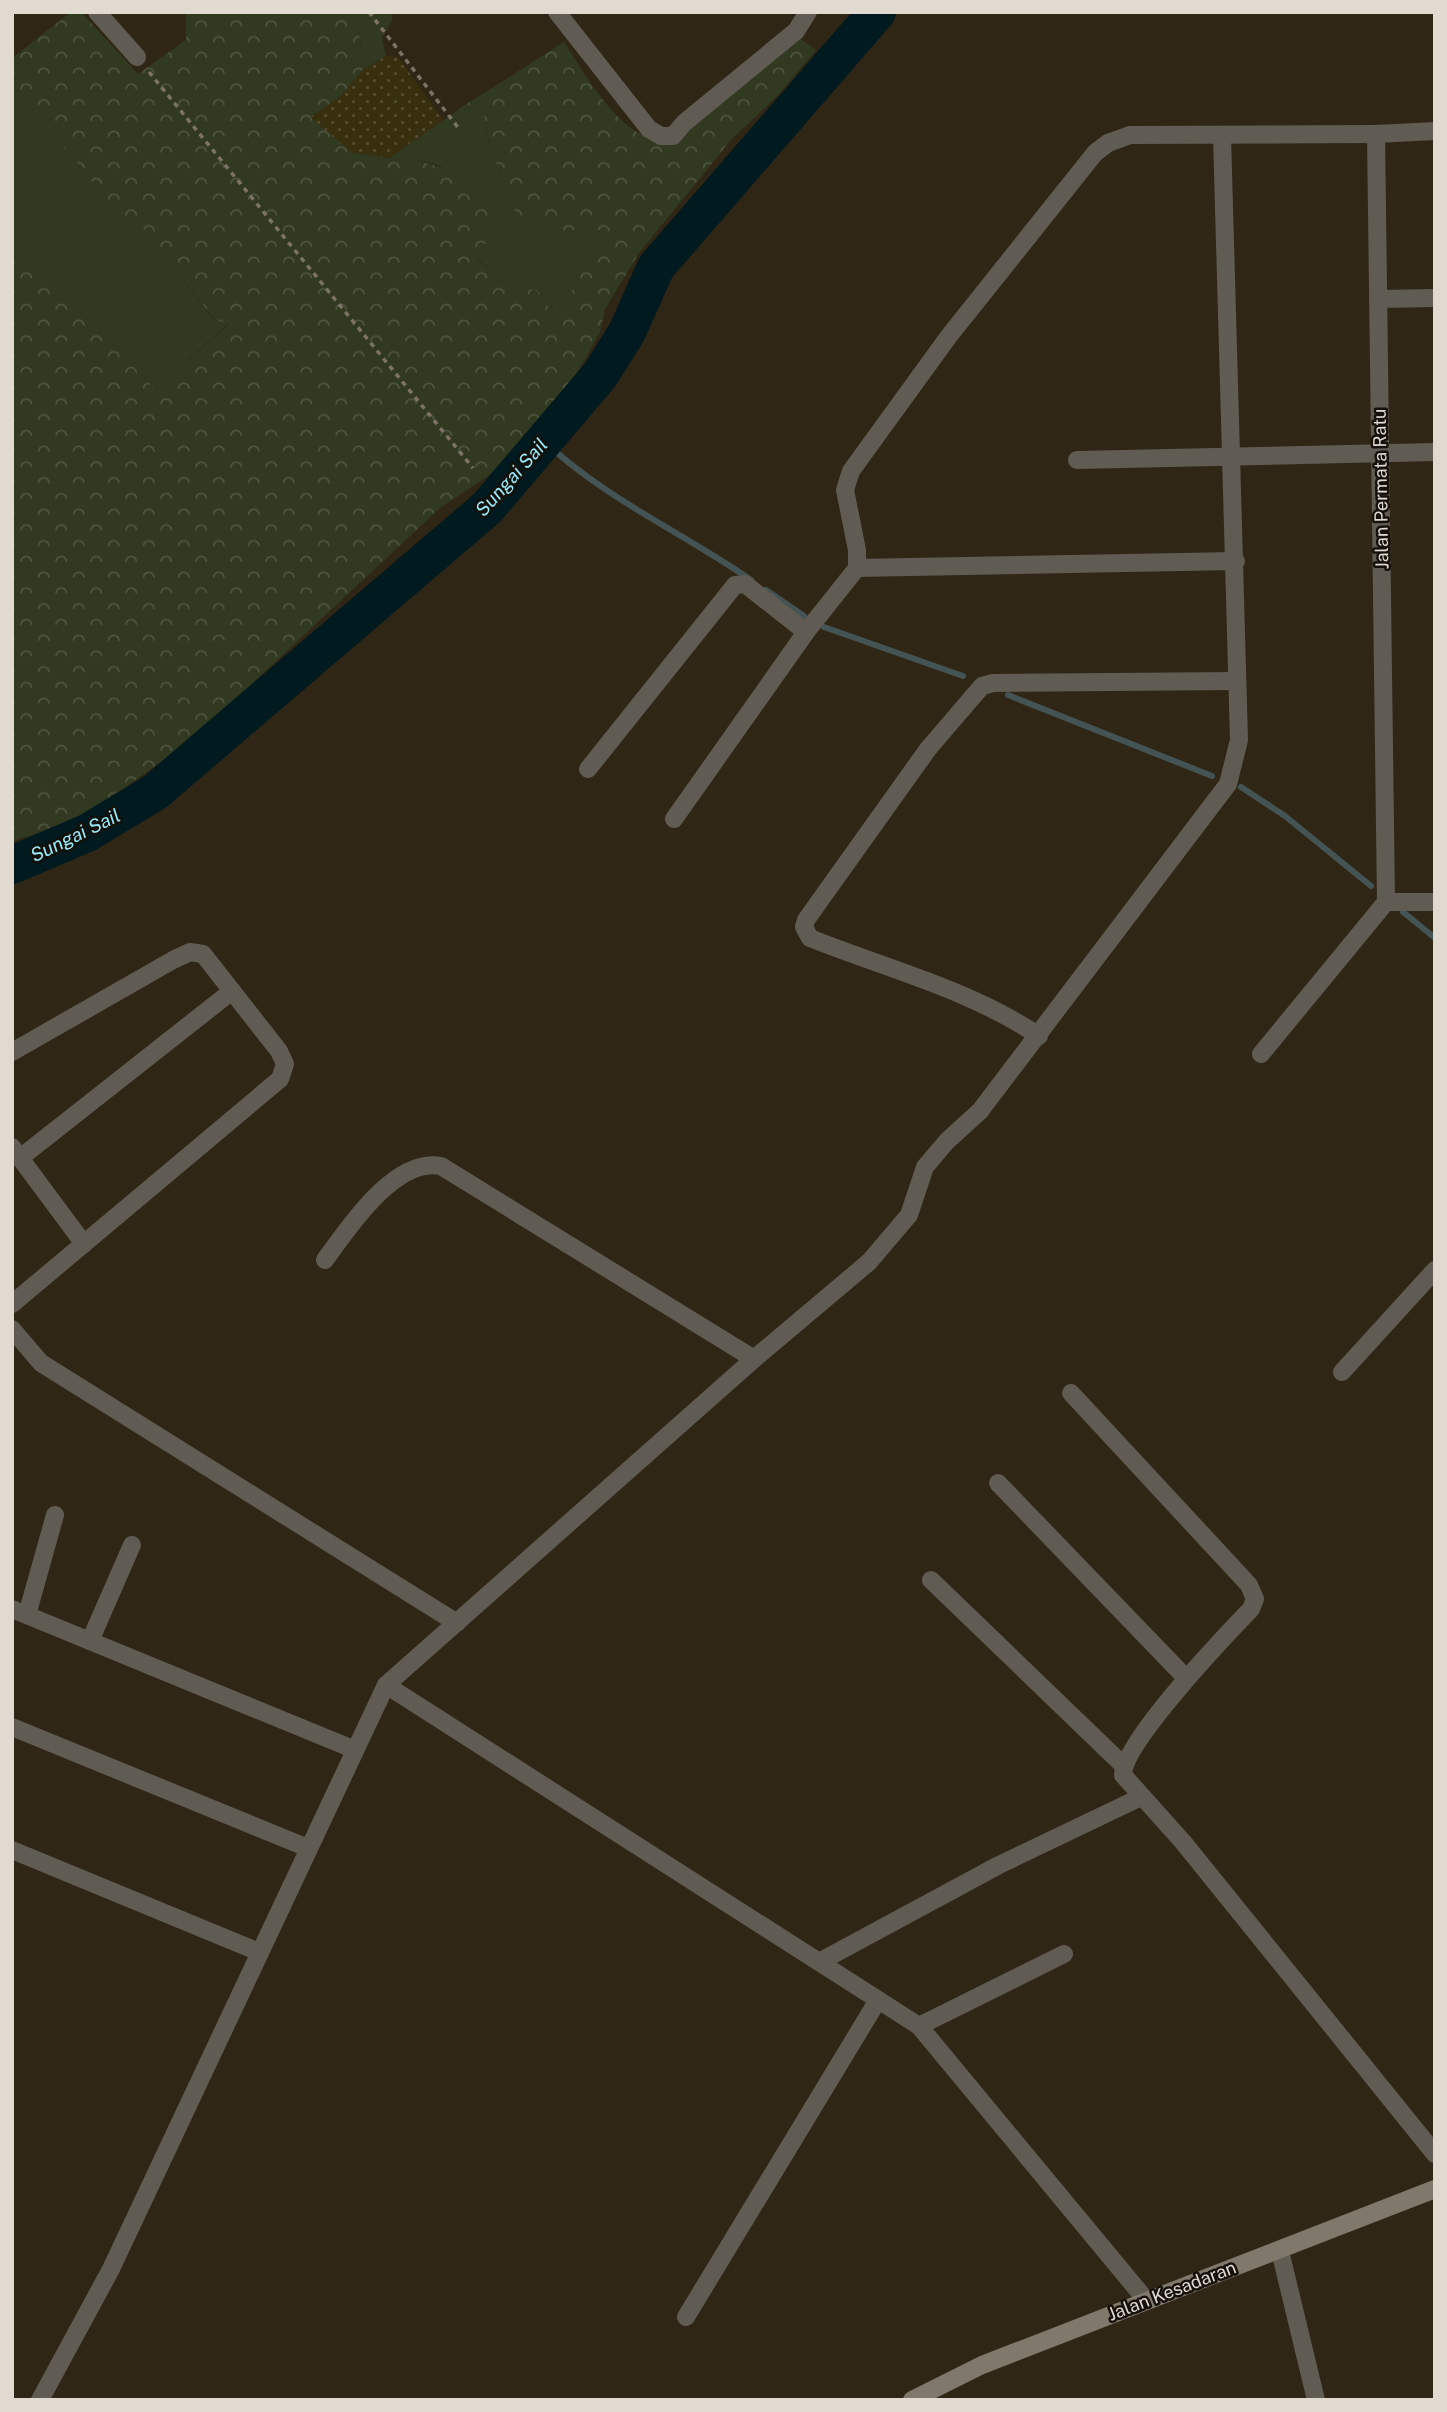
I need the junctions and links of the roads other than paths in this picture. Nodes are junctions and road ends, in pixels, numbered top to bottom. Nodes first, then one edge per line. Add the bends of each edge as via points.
1 (97, 12) edge
2 (557, 12) edge
3 (808, 12) edge
4 (137, 57) road end
5 (1435, 131) edge
6 (1376, 134) junction
7 (1222, 136) junction
8 (1435, 298) edge
9 (1378, 299) junction
10 (1380, 452) junction
11 (1435, 452) edge
12 (1233, 455) junction
13 (1077, 460) dead end
14 (1236, 561) junction
15 (857, 568) junction
16 (806, 632) junction
17 (1236, 681) junction
18 (588, 769) dead end
19 (674, 818) dead end
20 (1386, 902) junction
21 (1435, 902) edge
22 (232, 991) junction
23 (1039, 1036) junction
24 (12, 1052) edge
25 (1261, 1054) dead end
26 (16, 1152) edge
27 (84, 1244) junction
28 (325, 1260) dead end
29 (1435, 1269) edge
30 (12, 1304) edge
31 (12, 1329) edge
32 (754, 1359) junction
33 (1342, 1372) dead end
34 (1071, 1393) dead end
35 (998, 1483) dead end
36 (55, 1515) dead end
37 (132, 1545) dead end
38 (931, 1580) dead end
39 (20, 1612) edge
40 (457, 1623) junction
41 (90, 1641) junction
42 (1186, 1678) junction
43 (386, 1685) junction
44 (12, 1727) edge
45 (354, 1749) junction
46 (1123, 1765) junction
47 (1142, 1797) junction
48 (308, 1848) junction
49 (12, 1850) edge
50 (259, 1952) junction
51 (1064, 1954) dead end
52 (821, 1961) junction
53 (878, 2000) junction
54 (919, 2026) junction
55 (1435, 2154) edge
56 (1435, 2189) edge
57 (1280, 2251) junction
58 (1146, 2300) junction
59 (686, 2317) dead end
60 (40, 2400) edge
61 (912, 2400) edge
62 (1316, 2400) edge

1 - 4 street
2 - 3 street via 649,128 661,136 673,136 789,37
5 - 6 street
6 - 7 street
6 - 9 street, Jalan Permata Ratu
7 - 12 street
7 - 15 street via 1130,135 1095,153 949,336 850,471 845,490
8 - 9 street
9 - 10 street, Jalan Permata Ratu
10 - 11 street
10 - 12 street
10 - 20 street, Jalan Permata Ratu
12 - 13 street
12 - 14 street
14 - 15 street
14 - 17 street
15 - 16 street
16 - 18 street via 745,584 734,585
16 - 19 street
17 - 23 street via 1239,740 1228,784
17 - 23 street via 982,686 928,749 810,913 804,927 810,938 953,989
20 - 21 street
20 - 25 street
22 - 24 street via 203,954 190,952
22 - 26 street
22 - 27 street via 279,1051 284,1071 280,1079
23 - 32 street via 980,1111 925,1167 909,1215 869,1262
26 - 27 street
27 - 30 street
28 - 32 street via 361,1210 408,1171 427,1163 441,1166
29 - 33 street
31 - 40 street via 41,1363
32 - 40 street
34 - 42 street via 1253,1592 1251,1609
35 - 42 street
36 - 39 street
37 - 41 street
38 - 46 street
39 - 41 street
40 - 43 street
41 - 45 street
42 - 46 street
43 - 45 street
43 - 52 street
44 - 48 street
45 - 48 street
46 - 47 street via 1123,1775
47 - 52 street via 999,1865
47 - 55 street
48 - 50 street
49 - 50 street
50 - 60 street via 111,2269
51 - 54 street
52 - 53 street
53 - 54 street
53 - 59 street
54 - 58 street
56 - 57 street, Jalan Kesadaran
57 - 58 street, Jalan Kesadaran
57 - 62 street
58 - 61 street, Jalan Kesadaran via 982,2365

